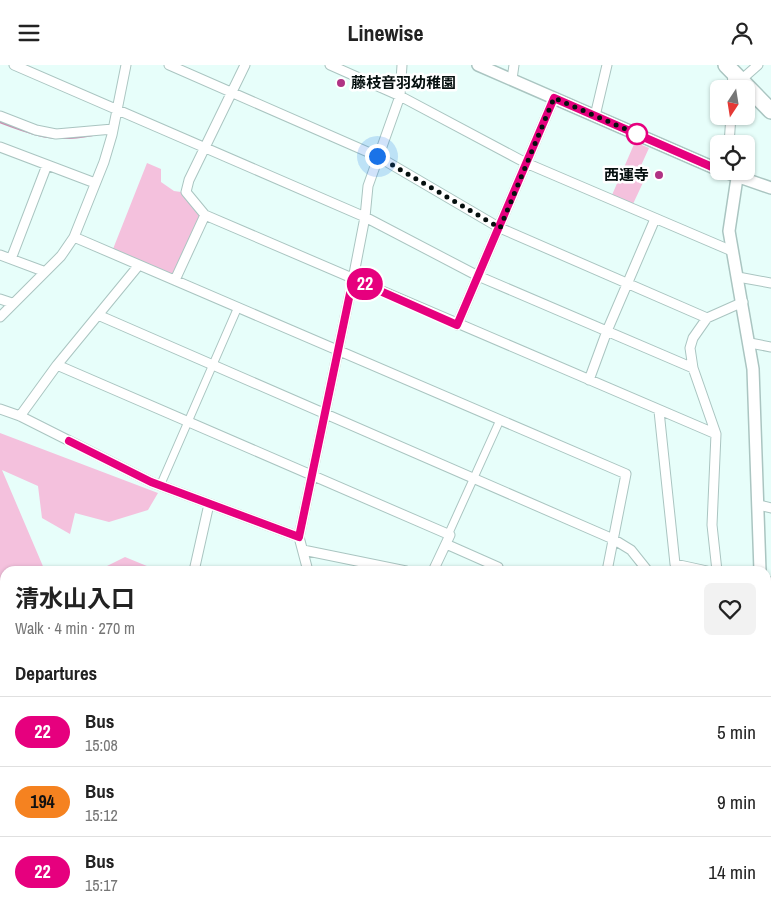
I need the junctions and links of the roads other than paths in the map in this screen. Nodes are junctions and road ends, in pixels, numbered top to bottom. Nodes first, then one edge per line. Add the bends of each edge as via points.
1 (14, 65) edge
2 (126, 65) edge
3 (169, 65) edge
4 (246, 65) edge
5 (330, 65) edge
6 (402, 65) edge
7 (478, 65) edge
8 (514, 65) edge
9 (607, 65) edge
10 (758, 65) edge
11 (733, 77) edge
12 (512, 79) junction
13 (232, 92) junction
14 (400, 96) junction
15 (554, 98) junction
16 (116, 109) junction
17 (771, 111) edge
18 (0, 116) edge
19 (595, 116) junction
20 (113, 129) junction
21 (206, 146) junction
22 (2, 147) edge
23 (377, 156) junction
24 (0, 157) edge
25 (526, 163) junction
26 (47, 165) junction
27 (710, 166) edge
28 (727, 180) edge
29 (748, 180) edge
30 (95, 183) junction
31 (771, 188) edge
32 (205, 215) junction
33 (365, 217) junction
34 (655, 219) junction
35 (500, 228) junction
36 (74, 237) junction
37 (732, 251) junction
38 (0, 255) edge
39 (12, 259) junction
40 (139, 265) junction
41 (44, 271) junction
42 (478, 276) junction
43 (738, 277) junction
44 (353, 279) junction
45 (175, 280) junction
46 (628, 283) junction
47 (771, 283) edge
48 (0, 299) edge
49 (743, 302) junction
50 (12, 303) junction
51 (238, 307) junction
52 (98, 315) junction
53 (0, 317) edge
54 (707, 318) junction
55 (457, 325) junction
56 (606, 331) junction
57 (750, 343) junction
58 (771, 347) edge
59 (338, 350) junction
60 (57, 365) junction
61 (213, 365) junction
62 (693, 368) junction
63 (589, 380) junction
64 (0, 409) edge
65 (659, 411) junction
66 (326, 413) junction
67 (20, 416) junction
68 (500, 420) junction
69 (189, 422) junction
70 (716, 435) junction
71 (312, 475) junction
72 (474, 478) junction
73 (160, 486) junction
74 (209, 504) junction
75 (759, 505) junction
76 (771, 508) edge
77 (448, 535) junction
78 (299, 537) junction
79 (613, 539) junction
80 (446, 544) junction
81 (303, 550) junction
82 (195, 566) edge
83 (307, 566) edge
84 (381, 566) edge
85 (435, 566) edge
86 (496, 566) edge
87 (608, 566) edge
88 (644, 566) edge
89 (684, 566) edge
90 (716, 566) edge
91 (760, 566) edge

1 - 16 street
2 - 16 street
3 - 13 street
4 - 13 street
5 - 14 street
6 - 14 street
7 - 12 street
8 - 12 street
9 - 19 street
10 - 11 street
11 - 17 main road
12 - 15 street
13 - 21 street
13 - 23 street
14 - 23 street
14 - 25 street
15 - 19 street
15 - 25 street
16 - 20 street
16 - 21 street
18 - 20 street via 56,134
19 - 27 street
20 - 30 street
21 - 32 street via 186,192
21 - 33 street
22 - 24 street
22 - 26 street
23 - 33 street via 368,186
23 - 35 street
25 - 34 street
25 - 35 street
26 - 30 street
26 - 39 street
28 - 37 street
29 - 31 street
30 - 36 street
32 - 44 street
32 - 45 street
33 - 42 street
33 - 44 street
34 - 37 street
34 - 46 street
35 - 42 street
35 - 46 street
36 - 40 street
36 - 41 street
37 - 43 street
38 - 39 street
39 - 41 street
40 - 45 street
40 - 52 street
41 - 50 street
42 - 55 street
42 - 56 street
43 - 47 street
43 - 49 street
44 - 55 street
44 - 59 street
45 - 51 street
46 - 54 street
46 - 56 street
48 - 50 street
49 - 54 street
49 - 57 street
50 - 53 street
51 - 59 street
51 - 61 street
52 - 60 street
52 - 61 street
54 - 62 street via 690,349
55 - 63 street
56 - 62 street
56 - 63 street
57 - 58 street
57 - 75 street
59 - 66 street
59 - 68 street
60 - 67 street
60 - 69 street
61 - 66 street
61 - 69 street
62 - 70 street
63 - 65 street
64 - 67 street
65 - 70 street
65 - 89 street via 675,564
66 - 71 street
66 - 72 street
67 - 73 street
68 - 72 street
68 - 79 street via 626,474
69 - 71 street
69 - 73 street
70 - 90 street via 712,525
71 - 77 street
71 - 78 street
72 - 77 street
72 - 79 street
73 - 74 street
74 - 78 street
74 - 82 street
75 - 76 street
75 - 91 street
77 - 80 street
78 - 81 street
79 - 87 street
79 - 88 street via 631,550
80 - 85 street
80 - 86 street
81 - 83 street
81 - 84 street

